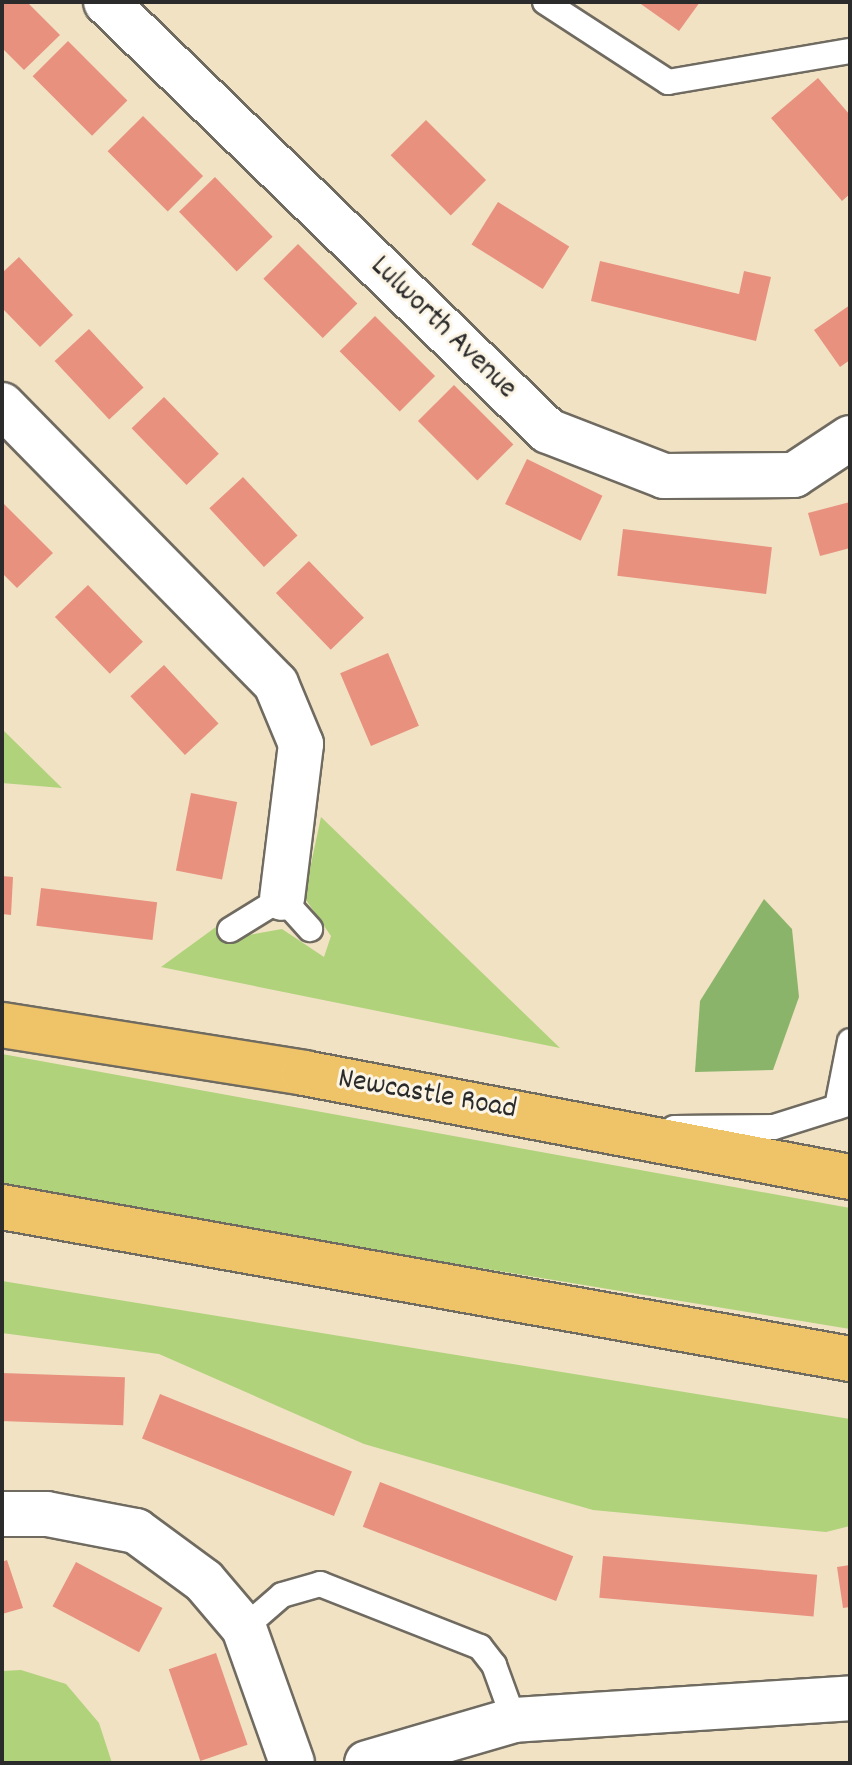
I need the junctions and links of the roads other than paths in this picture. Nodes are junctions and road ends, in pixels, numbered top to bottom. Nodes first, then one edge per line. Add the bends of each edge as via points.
1 (106, 2) edge
2 (545, 2) edge
3 (850, 51) edge
4 (2, 405) edge
5 (850, 438) edge
6 (296, 914) joint
7 (230, 930) dead end
8 (2, 1025) edge
9 (850, 1041) edge
10 (844, 1105) edge
11 (608, 1128) junction
12 (850, 1177) edge
13 (2, 1207) edge
14 (850, 1359) edge
15 (2, 1514) edge
16 (244, 1628) junction
17 (850, 1698) edge
18 (514, 1720) junction
19 (292, 1763) edge
20 (367, 1763) edge

1 - 5 street, Lulworth Avenue via 548,431 664,476 794,475
2 - 3 lane via 668,82
4 - 6 street via 276,684 301,744
6 - 7 lane
8 - 11 main road, Newcastle Road
9 - 10 lane
10 - 11 lane via 774,1127
11 - 12 main road, Newcastle Road
13 - 14 main road
15 - 16 street via 47,1514 136,1531 204,1581
16 - 18 lane via 282,1595 320,1584 480,1647 494,1665
16 - 19 street
17 - 18 street
18 - 20 street

